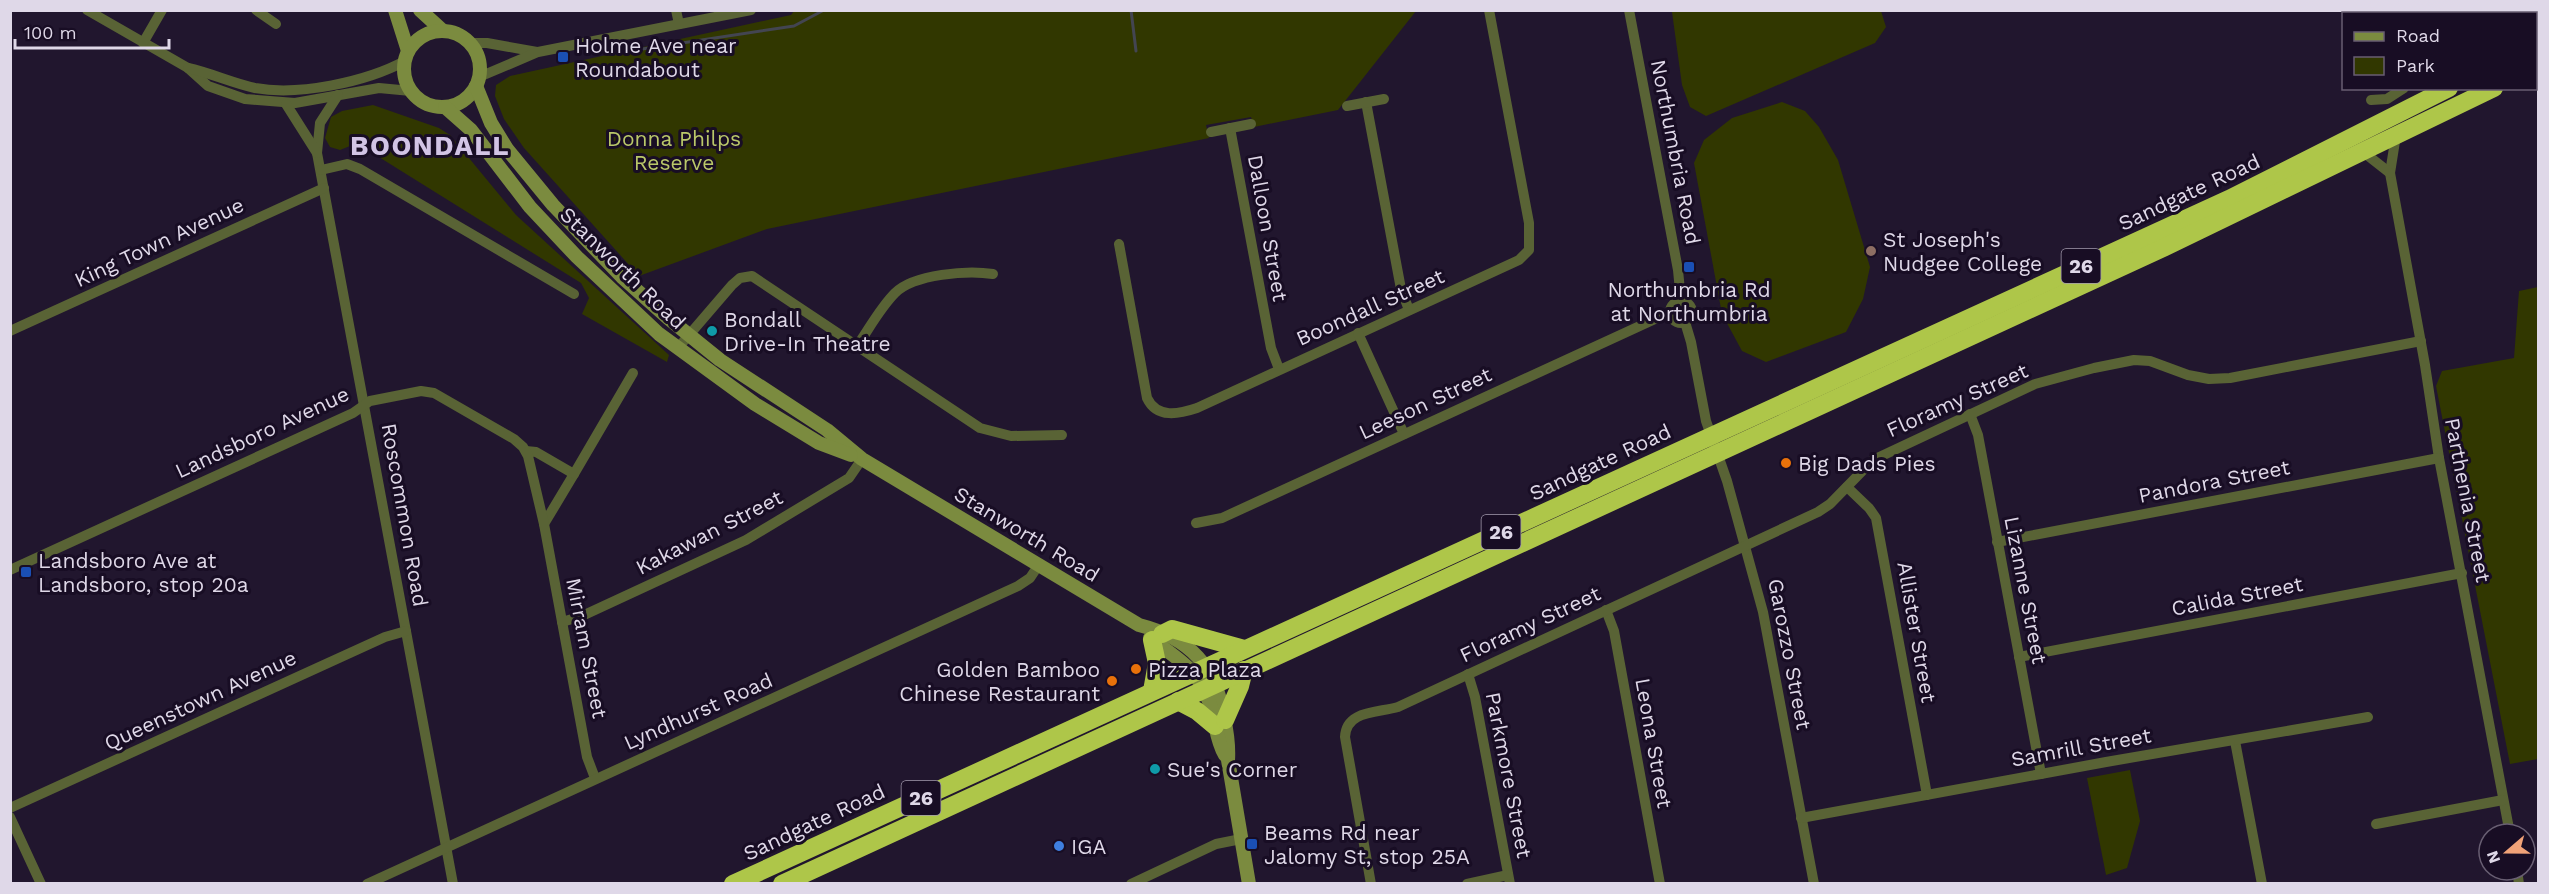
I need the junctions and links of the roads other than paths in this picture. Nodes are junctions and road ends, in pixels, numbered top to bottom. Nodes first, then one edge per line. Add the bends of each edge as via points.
1 (87, 10) edge
2 (162, 10) edge
3 (256, 10) edge
4 (395, 10) edge
5 (420, 10) edge
6 (676, 10) edge
7 (751, 10) edge
8 (1489, 10) edge
9 (1629, 10) edge
10 (276, 24) dead end
11 (679, 24) junction
12 (443, 31) junction
13 (142, 43) junction
14 (469, 43) junction
15 (538, 52) junction
16 (406, 56) junction
17 (188, 68) junction
18 (478, 81) junction
19 (2401, 90) edge
20 (2445, 90) edge
21 (2490, 90) edge
22 (411, 91) junction
23 (338, 95) junction
24 (1384, 99) dead end
25 (2371, 100) dead end
26 (1366, 102) junction
27 (286, 104) junction
28 (1347, 106) dead end
29 (445, 107) junction
30 (1251, 124) dead end
31 (1230, 128) junction
32 (1211, 132) dead end
33 (2397, 135) junction
34 (2362, 151) junction
35 (317, 153) junction
36 (321, 170) junction
37 (2390, 173) junction
38 (324, 188) junction
39 (1119, 244) dead end
40 (993, 274) dead end
41 (574, 294) dead end
42 (1681, 301) junction
43 (1409, 310) junction
44 (1670, 314) junction
45 (1685, 322) junction
46 (10, 331) edge
47 (1358, 333) junction
48 (688, 335) junction
49 (2421, 342) junction
50 (857, 346) junction
51 (677, 349) junction
52 (1280, 369) junction
53 (633, 373) dead end
54 (365, 406) junction
55 (1970, 414) junction
56 (1404, 434) junction
57 (1062, 435) dead end
58 (1714, 445) junction
59 (526, 451) junction
60 (2439, 458) junction
61 (862, 459) junction
62 (574, 474) junction
63 (1847, 487) junction
64 (1196, 523) dead end
65 (544, 524) junction
66 (1997, 542) junction
67 (1746, 545) junction
68 (1038, 566) junction
69 (10, 570) edge
70 (2462, 573) junction
71 (1606, 610) junction
72 (562, 622) junction
73 (406, 631) junction
74 (1157, 637) junction
75 (1244, 649) junction
76 (2019, 657) junction
77 (1199, 669) junction
78 (1244, 670) junction
79 (1468, 674) junction
80 (1210, 686) junction
81 (1152, 691) junction
82 (1178, 701) junction
83 (2368, 717) dead end
84 (1220, 723) junction
85 (2235, 741) junction
86 (2041, 774) junction
87 (595, 778) junction
88 (1927, 795) junction
89 (2503, 800) junction
90 (10, 808) edge
91 (10, 817) edge
92 (1802, 818) junction
93 (2508, 822) edge
94 (2376, 824) dead end
95 (1241, 839) junction
96 (446, 848) junction
97 (1509, 879) edge
98 (41, 884) edge
99 (367, 884) edge
100 (453, 884) edge
101 (733, 884) edge
102 (782, 884) edge
103 (1131, 884) edge
104 (1249, 884) edge
105 (1371, 884) edge
106 (1467, 884) edge
107 (1660, 884) edge
108 (1814, 884) edge
109 (2262, 884) edge

1 - 13 street
2 - 13 street
3 - 10 street
4 - 16 main road
5 - 12 main road
6 - 11 street
7 - 11 street
8 - 43 street, Boondall Street via 1529,223 1529,250 1514,263
9 - 42 street, Northumbria Road
11 - 15 street
12 - 14 main road
12 - 16 main road via 423,36
13 - 17 street
14 - 15 street
14 - 18 main road via 478,59
15 - 18 street
16 - 17 street via 366,77 288,90 254,87
16 - 22 main road via 406,82
17 - 27 street via 220,92
18 - 29 main road via 463,100
18 - 48 main road, Stanworth Road via 498,136 528,176 607,263
19 - 25 street via 2387,99
20 - 58 highway, Sandgate Road / 26 via 2229,199
21 - 33 highway, Sandgate Road / 26
22 - 23 street via 379,88
22 - 29 main road via 426,104
23 - 27 street
23 - 35 street, Roscommon Road via 320,123
24 - 26 street
26 - 28 street
26 - 43 street via 1401,289
27 - 35 street, Roscommon Road
29 - 51 main road, Stanworth Road via 471,130 530,207 591,272
30 - 31 street, Dalloon Street
31 - 32 street, Dalloon Street
31 - 52 street, Dalloon Street via 1271,348
33 - 34 highway, Sandgate Road / 26
33 - 37 street, Parthenia Street
34 - 37 street
34 - 58 highway, Sandgate Road / 26 via 2175,242
35 - 36 street, Roscommon Road
36 - 38 street, Roscommon Road
36 - 41 street via 347,164 360,169
37 - 49 street, Parthenia Street
38 - 46 street, King Town Avenue
38 - 54 street, Roscommon Road
39 - 52 street, Boondall Street via 1147,398 1157,410 1171,414 1186,412
40 - 50 street via 968,272 903,287 888,301
42 - 44 street via 1672,305
42 - 45 street via 1692,310
43 - 47 street, Boondall Street
44 - 45 street via 1676,321
44 - 56 street, Leeson Street
45 - 58 street
47 - 52 street, Boondall Street
47 - 56 street
48 - 50 street via 732,285 748,276
48 - 51 street
48 - 61 main road, Stanworth Road via 827,430
49 - 55 street, Floramy Street via 2230,378 2188,375 2150,361 2119,362 2035,384
49 - 60 street, Parthenia Street
50 - 57 street via 980,428 1011,436
51 - 61 main road, Stanworth Road via 819,443
53 - 62 street
54 - 59 street, Landsboro Avenue via 370,401 411,392 434,393 514,439
54 - 69 street, Landsboro Avenue
54 - 73 street, Roscommon Road
55 - 63 street, Floramy Street via 1873,460
55 - 66 street, Lizanne Street via 1978,435
56 - 64 street, Leeson Street via 1222,518
58 - 67 street, Garozzo Street
58 - 75 highway, Sandgate Road / 26
58 - 78 highway, Sandgate Road / 26
59 - 62 street via 536,452
59 - 65 street, Mirram Street
60 - 66 street, Pandora Street
60 - 70 street, Parthenia Street
61 - 68 main road, Stanworth Road
61 - 72 street, Kakawan Street via 849,478 746,540
62 - 65 street
63 - 67 street, Floramy Street via 1825,508
63 - 88 street, Allister Street via 1876,518
65 - 72 street, Mirram Street
66 - 76 street, Lizanne Street
67 - 71 street, Floramy Street
67 - 92 street, Garozzo Street via 1763,612
68 - 74 main road, Stanworth Road
68 - 87 street, Lyndhurst Road via 1018,586
70 - 76 street, Calida Street
70 - 89 street, Parthenia Street
71 - 79 street, Floramy Street
71 - 107 street, Leona Street via 1614,631
72 - 87 street, Mirram Street via 587,757
73 - 90 street, Queenstown Avenue via 385,637
73 - 96 street, Roscommon Road
74 - 75 highway via 1172,629
74 - 77 main road, Stanworth Road via 1195,652
74 - 81 highway
75 - 77 highway, Sandgate Road / 26
76 - 86 street, Lizanne Street
77 - 80 main road, Stanworth Road
77 - 81 highway, Sandgate Road / 26
78 - 80 highway, Sandgate Road / 26
78 - 84 highway via 1240,687
79 - 97 street, Parkmore Street
79 - 105 street, Floramy Street via 1398,707 1353,719 1347,727 1345,737
80 - 82 highway, Sandgate Road / 26
80 - 84 main road, Stanworth Road
81 - 101 highway, Sandgate Road / 26
82 - 84 highway
82 - 102 highway, Sandgate Road / 26
83 - 85 street, Samrill Street
84 - 95 main road, Stanworth Road via 1229,745
85 - 86 street, Samrill Street
85 - 109 street
86 - 88 street, Samrill Street
87 - 96 street, Lyndhurst Road
88 - 92 street, Samrill Street
89 - 93 street, Parthenia Street
89 - 94 street
91 - 98 street
92 - 108 street, Garozzo Street
95 - 103 street via 1216,844
95 - 104 main road, Stanworth Road
96 - 99 street, Lyndhurst Road
96 - 100 street, Roscommon Road
97 - 106 street

